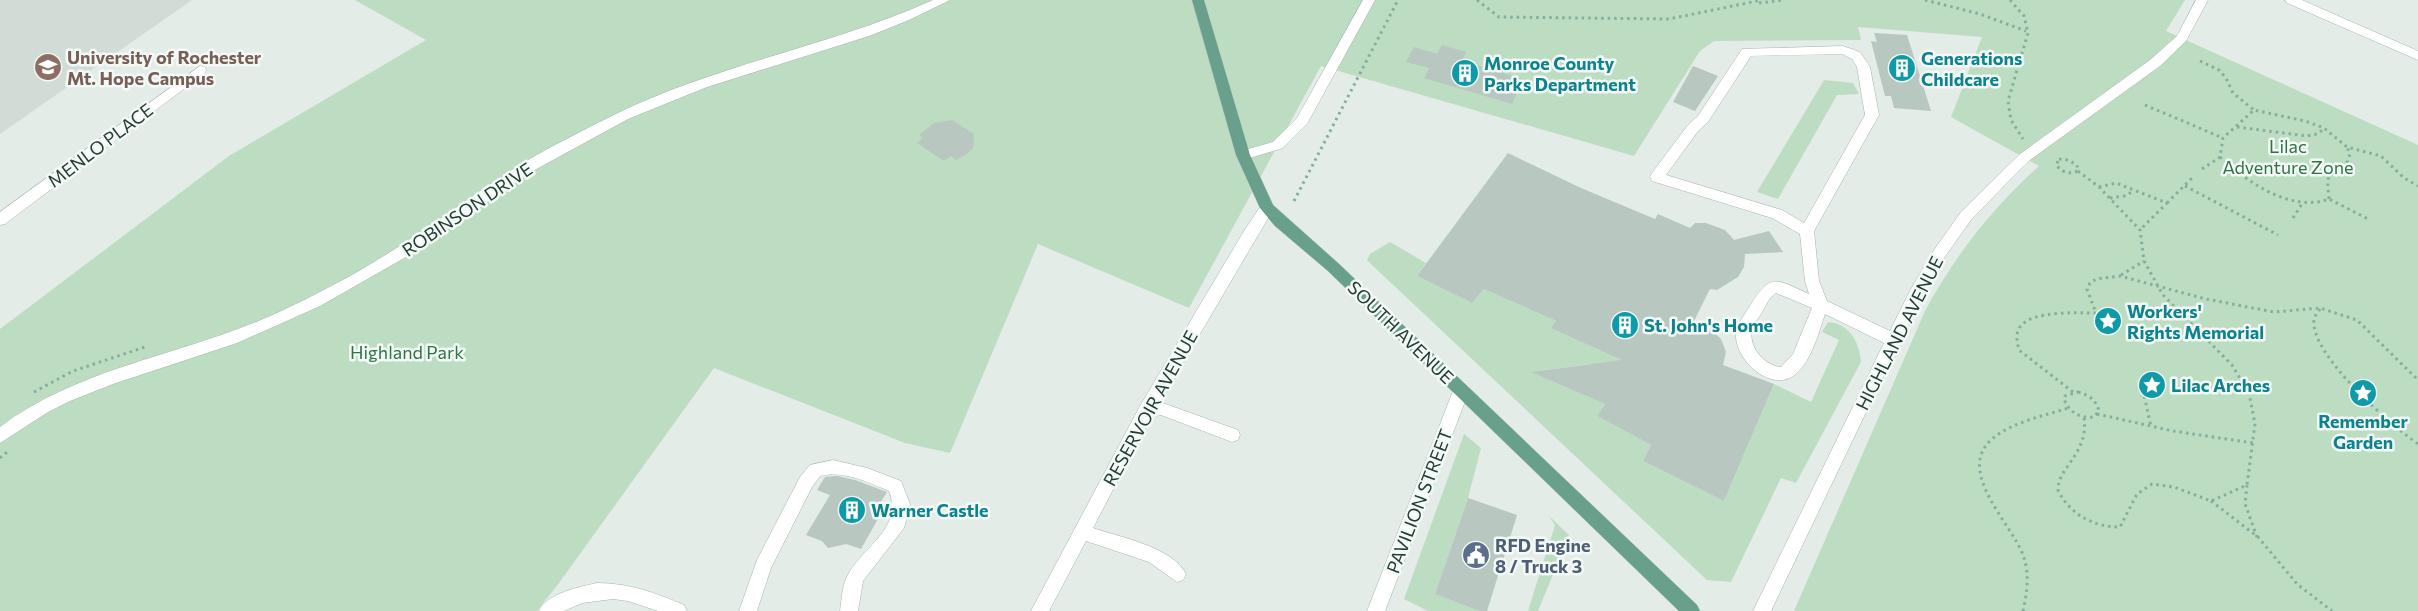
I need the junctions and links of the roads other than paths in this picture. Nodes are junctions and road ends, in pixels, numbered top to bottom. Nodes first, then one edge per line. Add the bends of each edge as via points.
1 (944, 0) edge
2 (1198, 0) edge
3 (1369, 0) edge
4 (2202, 0) edge
5 (2291, 0) edge
6 (2418, 56) edge
7 (200, 70) dead end
8 (1243, 155) junction
9 (1267, 208) junction
10 (0, 220) edge
11 (1807, 230) junction
12 (1821, 304) junction
13 (1893, 340) junction
14 (1461, 391) junction
15 (1146, 411) junction
16 (1232, 435) dead end
17 (0, 436) edge
18 (1082, 532) junction
19 (1177, 574) dead end
20 (548, 611) edge
21 (678, 611) edge
22 (748, 611) edge
23 (849, 611) edge
24 (1040, 611) edge
25 (1376, 611) edge
26 (1691, 611) edge
27 (1762, 611) edge

1 - 17 street, ROBINSON DRIVE via 859,36 739,72 628,114 570,142 396,256 328,295 253,331 84,386 33,412
2 - 8 main road, SOUTH AVENUE
3 - 8 street via 1302,121 1278,146
4 - 13 street, HIGHLAND AVENUE via 2182,38 2155,63 2025,157 1966,216 1939,254
5 - 6 street
7 - 10 street, MENLO PLACE
8 - 9 main road, SOUTH AVENUE
9 - 14 main road, SOUTH AVENUE
9 - 15 street, RESERVOIR AVENUE
11 - 11 street via 1872,115 1872,101 1859,58 1843,50 1747,52 1703,119 1692,128 1657,177 1777,214
11 - 12 street via 1812,281
12 - 12 street via 1779,287 1764,293 1744,332 1745,344 1756,363 1770,372 1783,373 1791,369 1806,343
12 - 13 street
13 - 27 street, HIGHLAND AVENUE
14 - 25 street, PAVILION STREET
14 - 26 main road, SOUTH AVENUE
15 - 16 street via 1161,408
15 - 18 street, RESERVOIR AVENUE
18 - 19 street via 1155,556
18 - 24 street, RESERVOIR AVENUE
20 - 21 street via 570,599 610,590 631,592
22 - 23 street via 763,566 806,482 814,470 829,466 895,486 902,504 896,528 856,578

